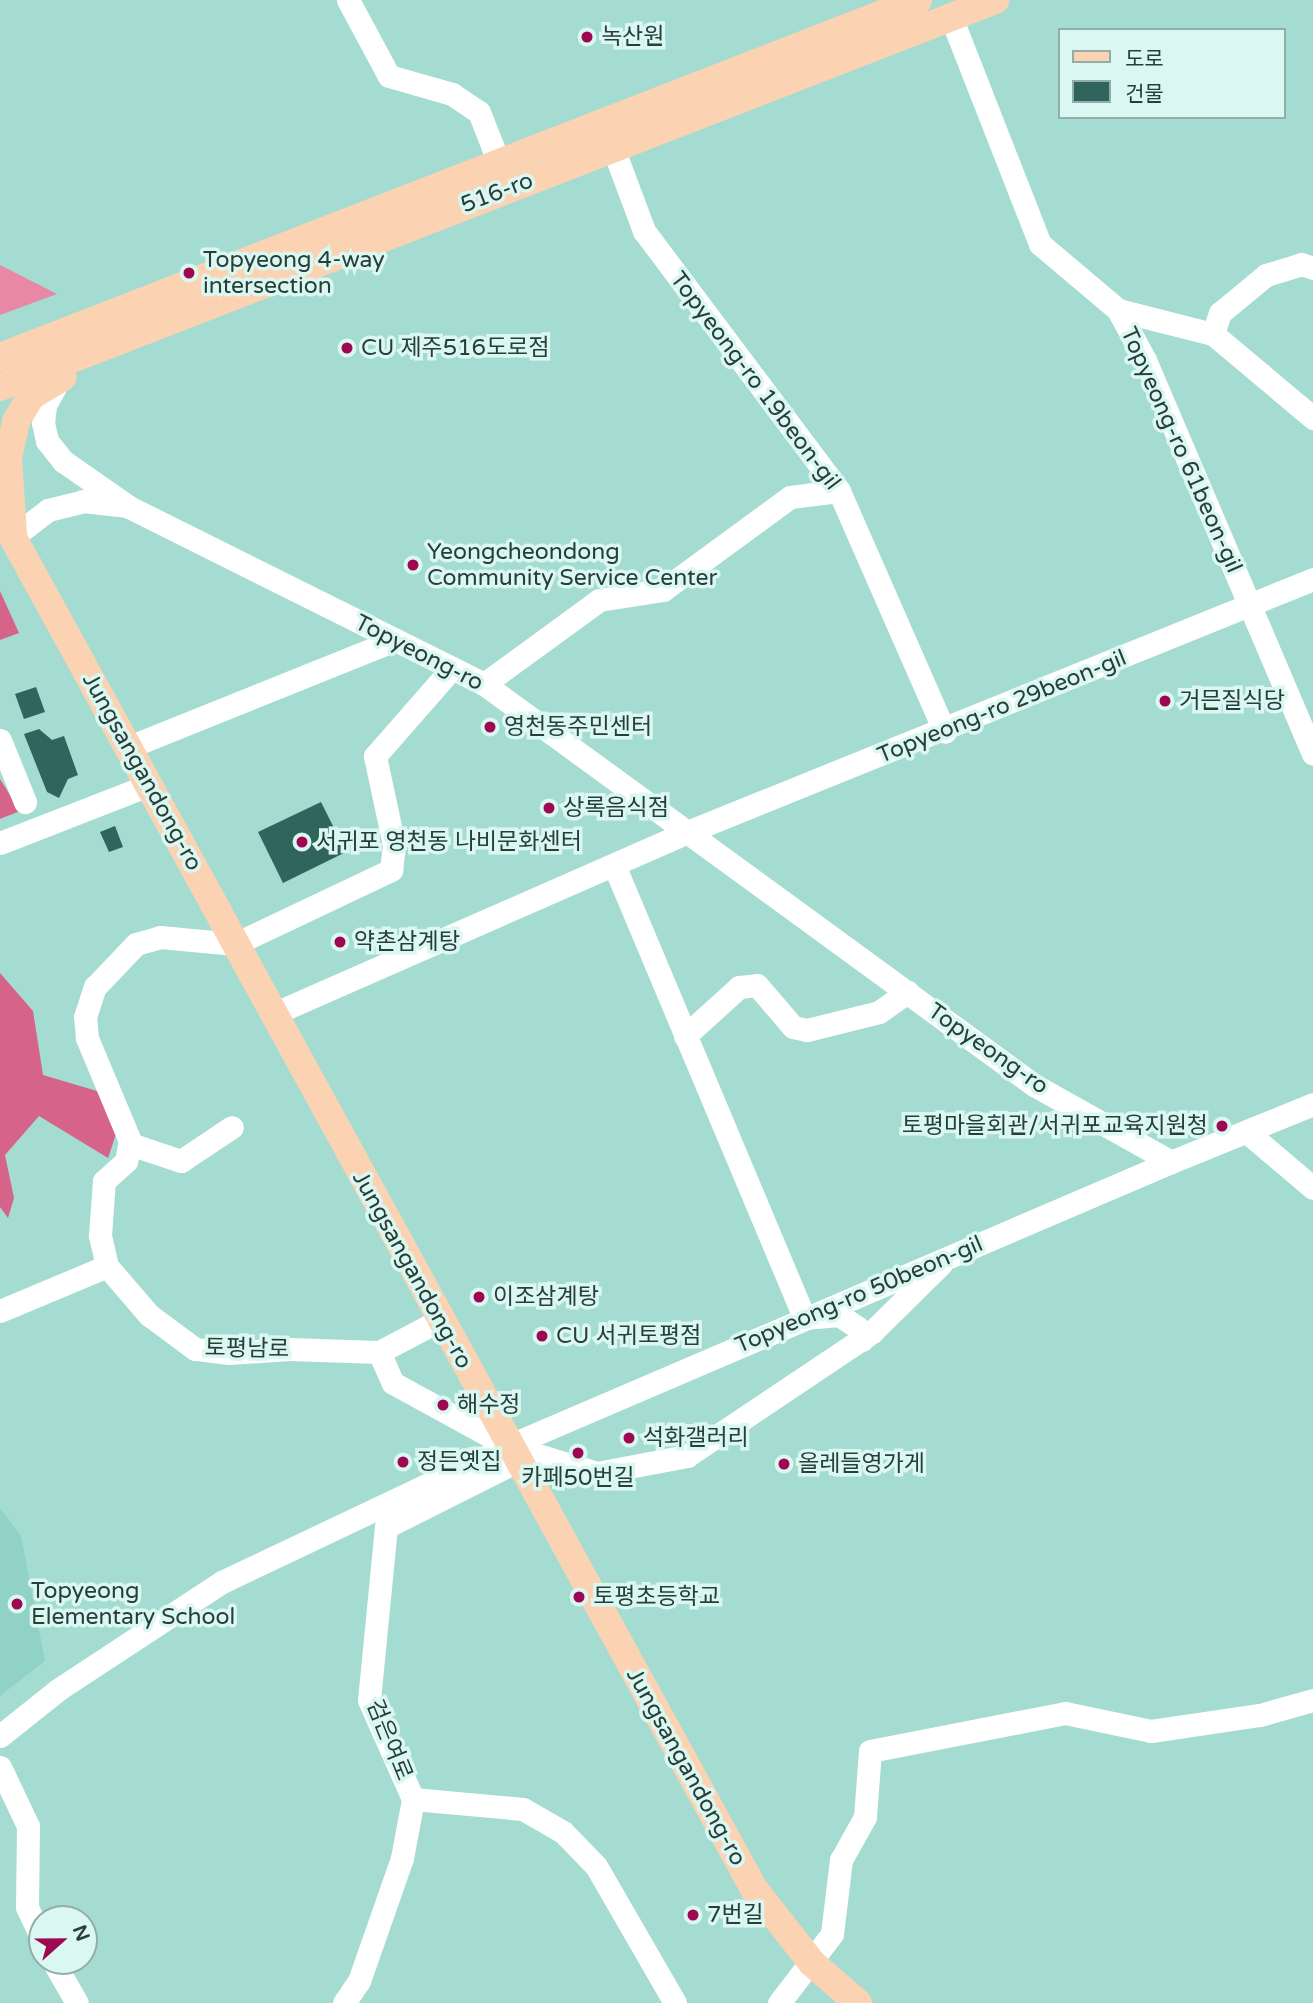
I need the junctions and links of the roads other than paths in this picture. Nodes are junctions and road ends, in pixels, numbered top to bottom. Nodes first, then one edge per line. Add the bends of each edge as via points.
1 (348, 0) edge
2 (918, 0) edge
3 (995, 0) edge
4 (951, 17) junction
5 (613, 148) junction
6 (499, 163) junction
7 (1313, 268) edge
8 (198, 279) junction
9 (192, 310) junction
10 (1118, 310) junction
11 (1213, 334) junction
12 (0, 336) edge
13 (0, 357) edge
14 (60, 379) junction
15 (0, 387) edge
16 (1313, 418) edge
17 (839, 491) junction
18 (129, 507) junction
19 (4, 526) edge
20 (1313, 579) edge
21 (1251, 605) junction
22 (395, 640) junction
23 (452, 668) junction
24 (484, 684) junction
25 (944, 732) junction
26 (0, 740) edge
27 (129, 747) junction
28 (1313, 754) edge
29 (149, 785) junction
30 (25, 802) dead end
31 (690, 831) junction
32 (0, 843) edge
33 (614, 865) junction
34 (235, 944) junction
35 (908, 992) junction
36 (272, 1014) junction
37 (685, 1036) junction
38 (1313, 1104) edge
39 (232, 1127) dead end
40 (1248, 1133) junction
41 (130, 1144) junction
42 (1171, 1162) junction
43 (1313, 1188) edge
44 (948, 1256) junction
45 (107, 1266) junction
46 (0, 1311) edge
47 (804, 1318) junction
48 (440, 1321) junction
49 (862, 1340) junction
50 (379, 1352) junction
51 (512, 1454) junction
52 (1313, 1700) edge
53 (0, 1736) edge
54 (0, 1767) edge
55 (413, 1798) junction
56 (28, 1909) edge
57 (812, 1963) junction
58 (60, 1975) edge
59 (77, 2003) edge
60 (344, 2003) edge
61 (675, 2003) edge
62 (779, 2003) edge
63 (858, 2003) edge

1 - 6 street via 389,76 452,94 479,111
2 - 6 main road, 516-ro
3 - 4 main road, 516-ro
4 - 5 main road, 516-ro
4 - 10 street, Topyeong-ro 61beon-gil via 1040,244
5 - 9 main road, 516-ro
5 - 17 street, Topyeong-ro 19beon-gil via 644,231 737,361
6 - 8 main road, 516-ro
7 - 11 street via 1301,264 1266,275 1220,313
8 - 12 main road
8 - 13 main road, 516-ro
9 - 14 main road via 152,342
9 - 15 main road, 516-ro
10 - 11 street
10 - 21 street, Topyeong-ro 61beon-gil via 1145,360
11 - 16 street
14 - 18 street via 45,405 47,441 63,461
14 - 19 main road via 31,396 10,441
17 - 24 street via 790,497 663,590 599,600
17 - 25 street, Topyeong-ro 19beon-gil
18 - 19 street via 83,500
18 - 22 street, Topyeong-ro
19 - 27 main road, Jungsangandong-ro
20 - 21 street, Topyeong-ro 29beon-gil
21 - 25 street, Topyeong-ro 29beon-gil
21 - 28 street, Topyeong-ro 61beon-gil
22 - 23 street, Topyeong-ro
22 - 27 street
23 - 24 street, Topyeong-ro
23 - 34 street via 375,756 394,845 391,870
24 - 31 street, Topyeong-ro
25 - 31 street, Topyeong-ro 29beon-gil
26 - 30 street
27 - 29 main road, Jungsangandong-ro
29 - 32 street
29 - 34 main road, Jungsangandong-ro
31 - 33 street
31 - 35 street, Topyeong-ro
33 - 36 street
33 - 37 street
34 - 36 main road, Jungsangandong-ro
34 - 41 street via 160,937 136,944 94,987 85,1017 87,1038 119,1105
35 - 37 street via 879,1012 807,1030 793,1027 757,985 739,987
35 - 42 street, Topyeong-ro via 1034,1085
36 - 48 main road, Jungsangandong-ro
37 - 47 street
38 - 40 street
39 - 41 street via 181,1161
40 - 42 street
40 - 43 street
41 - 45 street via 126,1161 104,1181 99,1208
42 - 44 street, Topyeong-ro 50beon-gil
44 - 47 street, Topyeong-ro 50beon-gil
44 - 49 street
45 - 46 street
45 - 50 street, 토평남로 via 149,1315 195,1349
47 - 49 street via 839,1315 857,1327
47 - 51 street, Topyeong-ro 50beon-gil
48 - 50 street, 토평남로
48 - 51 main road, Jungsangandong-ro
49 - 51 street via 687,1455 597,1473
50 - 51 street via 393,1383
51 - 53 street, Topyeong-ro 50beon-gil via 222,1581 59,1689
51 - 55 street, 검은여로 via 386,1527 369,1700
51 - 57 main road, Jungsangandong-ro via 754,1889
52 - 57 street via 1260,1715 1151,1731 1065,1713 870,1751 866,1817 841,1860 832,1934
54 - 56 street via 28,1826
55 - 60 street, 검은여로 via 402,1858 359,1981
55 - 61 street via 523,1809 564,1832 596,1866
57 - 62 street
57 - 63 main road, Jungsangandong-ro
58 - 59 street

